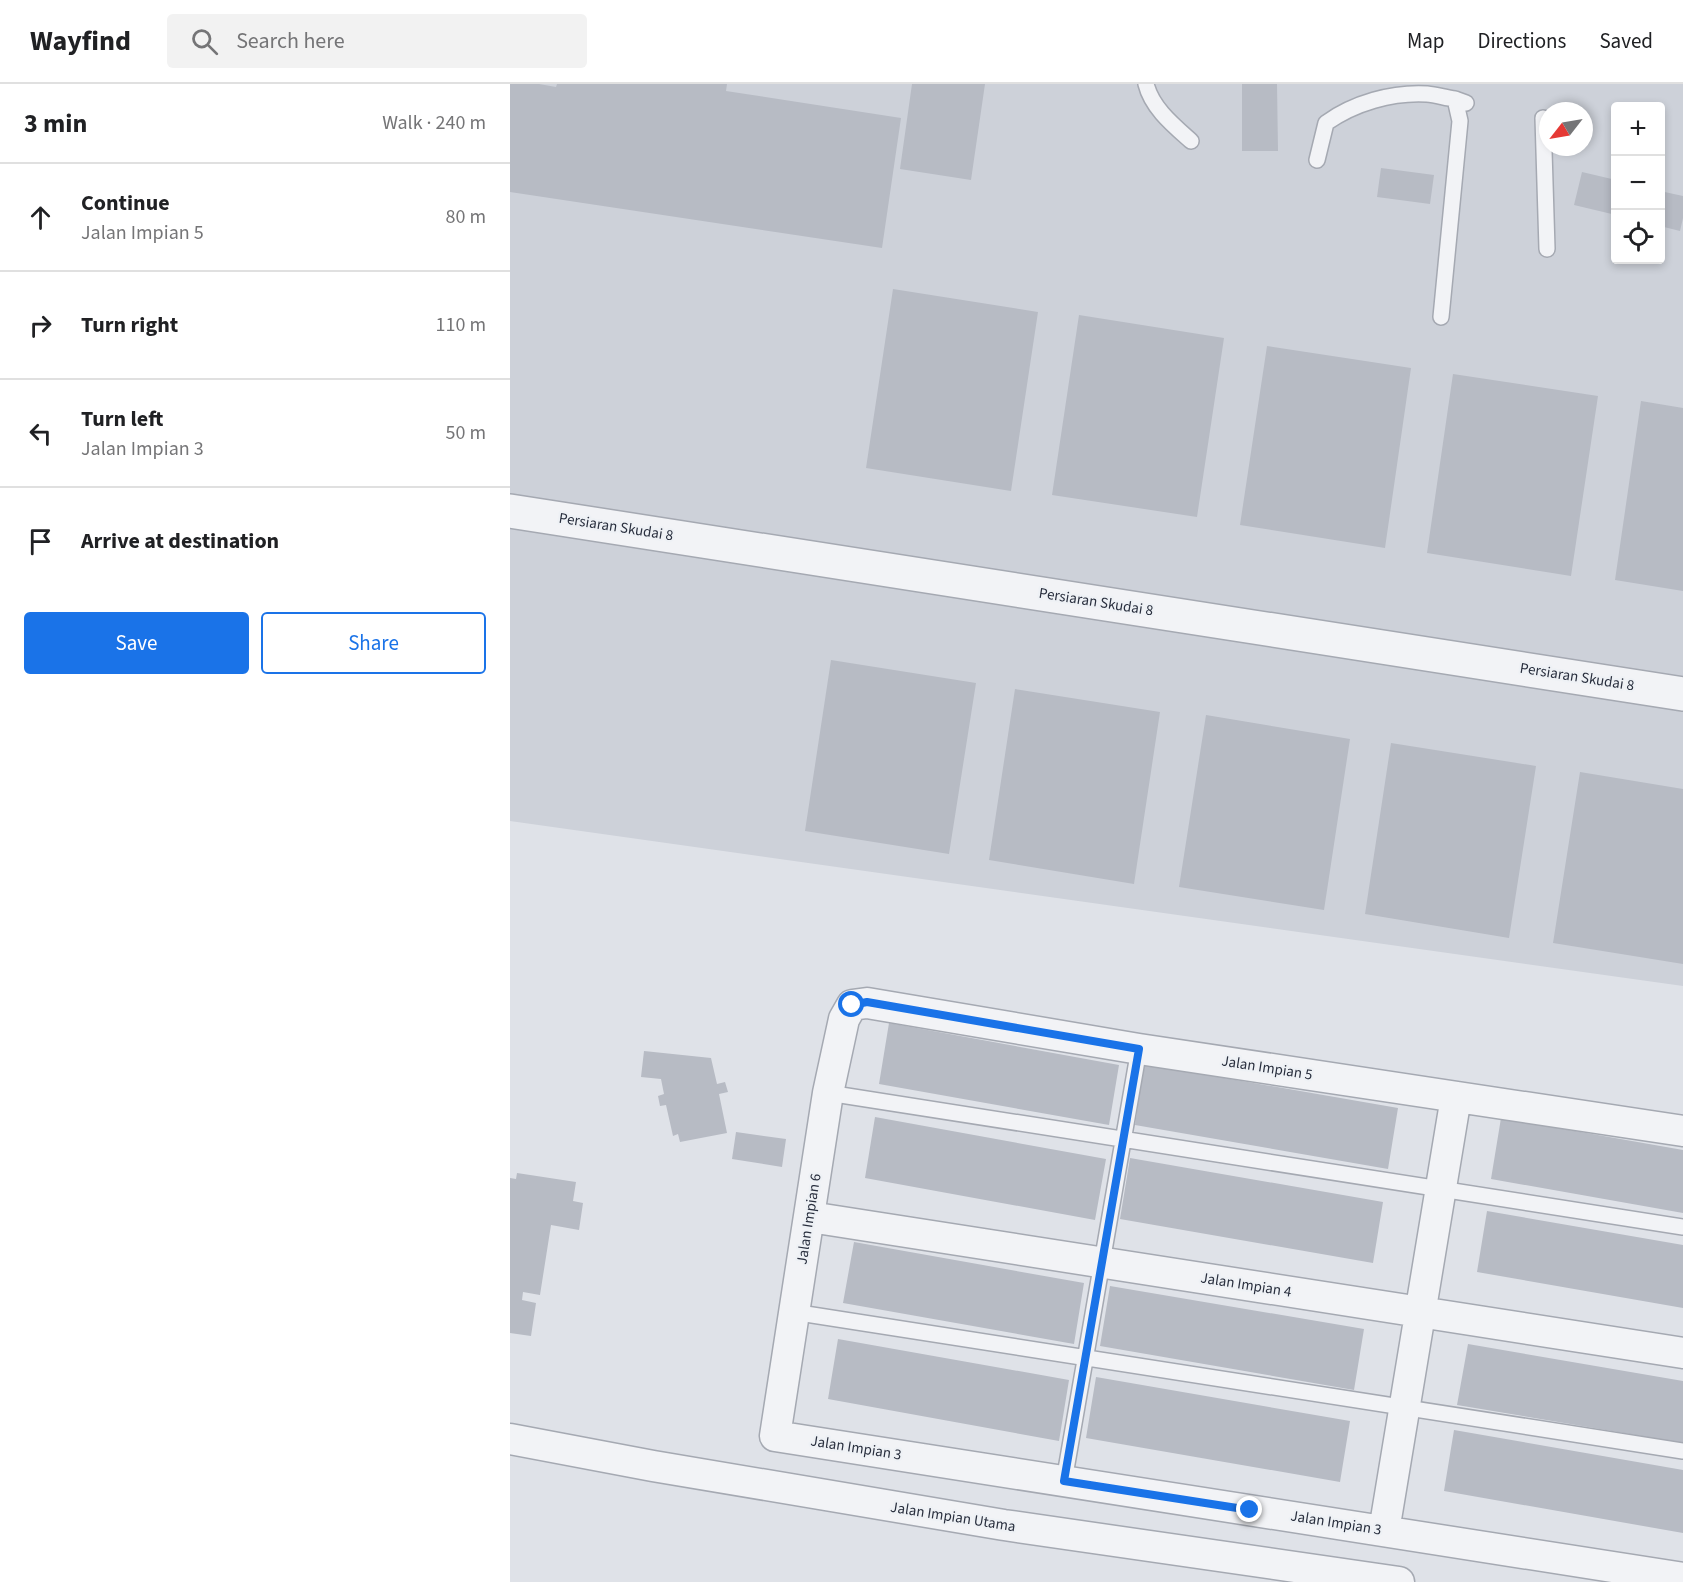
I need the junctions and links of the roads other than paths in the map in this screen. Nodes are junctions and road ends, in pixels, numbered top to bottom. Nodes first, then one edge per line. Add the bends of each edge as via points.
1 (1146, 84) edge
2 (1191, 141) dead end
3 (1544, 156) edge
4 (1317, 160) dead end
5 (1546, 249) dead end
6 (1441, 317) dead end
7 (510, 511) edge
8 (1683, 694) edge
9 (852, 1005) joint
10 (1139, 1049) junction
11 (828, 1093) junction
12 (1456, 1097) junction
13 (1683, 1131) edge
14 (1124, 1139) junction
15 (1441, 1188) junction
16 (810, 1217) junction
17 (1683, 1227) edge
18 (1102, 1262) junction
19 (793, 1312) junction
20 (1420, 1312) junction
21 (1683, 1353) edge
22 (1085, 1358) junction
23 (1405, 1408) junction
24 (775, 1436) joint
25 (510, 1439) edge
26 (1683, 1451) edge
27 (1064, 1481) junction
28 (1384, 1531) junction
29 (1683, 1578) edge
30 (1398, 1582) edge

1 - 2 lane via 1149,96
3 - 5 lane
4 - 6 lane via 1326,123 1359,104 1427,94 1461,101
7 - 8 street, Persiaran Skudai 8
9 - 10 street, Jalan Impian 5 via 867,1002
9 - 11 street, Jalan Impian 6 via 844,1018
10 - 12 street, Jalan Impian 5
10 - 14 lane
11 - 14 lane
11 - 16 street, Jalan Impian 6
12 - 13 street, Jalan Impian 5
12 - 15 street
14 - 15 lane
14 - 18 lane
15 - 17 lane
15 - 20 street
16 - 18 street, Jalan Impian 4
16 - 19 street, Jalan Impian 6
18 - 20 street, Jalan Impian 4
18 - 22 lane
19 - 22 lane
19 - 24 street, Jalan Impian 6
20 - 21 street, Jalan Impian 4
20 - 23 street
22 - 23 lane
22 - 27 lane
23 - 26 lane
23 - 28 street
24 - 27 street, Jalan Impian 3
25 - 30 street, Jalan Impian Utama via 993,1524
27 - 28 street, Jalan Impian 3
28 - 29 street, Jalan Impian 3

